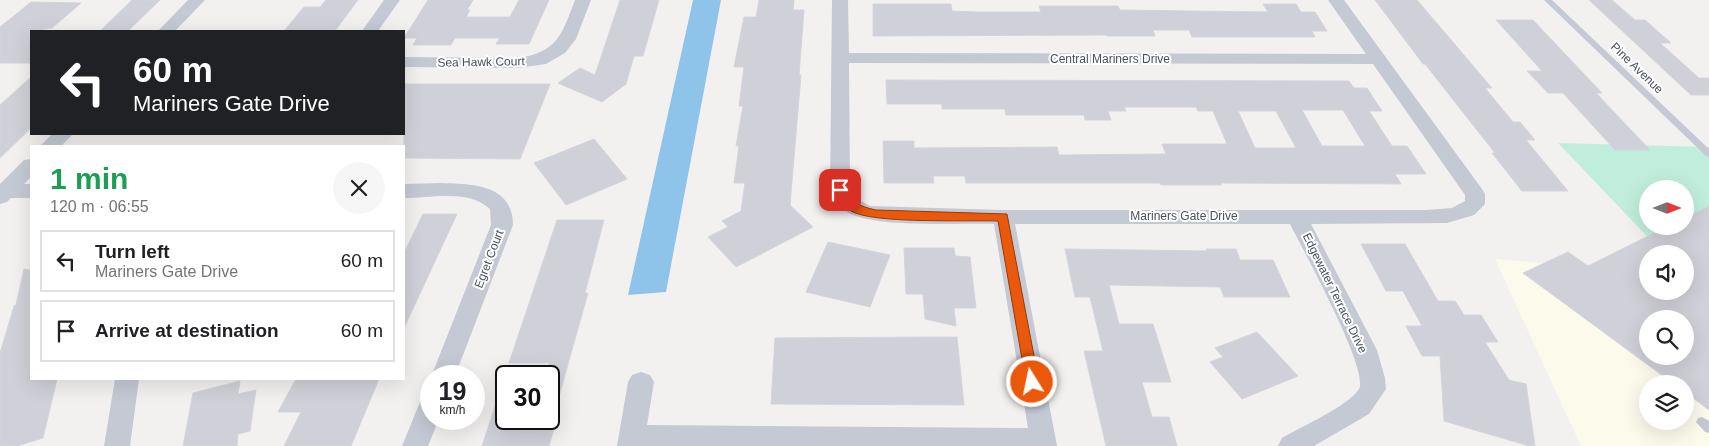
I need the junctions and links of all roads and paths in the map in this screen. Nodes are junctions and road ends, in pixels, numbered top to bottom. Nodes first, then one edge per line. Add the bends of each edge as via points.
1 (197, 0) edge
2 (392, 0) edge
3 (583, 0) edge
4 (840, 0) edge
5 (1336, 0) edge
6 (1548, 0) edge
7 (167, 30) edge
8 (371, 30) edge
9 (840, 58) junction
10 (1379, 59) junction
11 (405, 62) edge
12 (62, 135) edge
13 (51, 145) edge
14 (1709, 154) edge
15 (30, 166) edge
16 (405, 191) edge
17 (30, 192) edge
18 (1, 193) edge
19 (1003, 217) junction
20 (1297, 217) junction
21 (447, 365) edge
22 (127, 380) edge
23 (641, 382) dead end
24 (421, 430) edge
25 (631, 441) edge
26 (1043, 443) edge
27 (118, 446) edge
28 (415, 446) edge
29 (1291, 446) edge

1 - 7 street
2 - 8 street
3 - 11 street, Sea Hawk Court via 570,35 559,49 540,60 518,63
4 - 9 street, Mariners Gate Drive
5 - 10 street, Mariners Gate Drive
6 - 14 lane, Pine Avenue
9 - 10 street, Central Mariners Drive
9 - 19 street, Mariners Gate Drive via 840,190 846,201 857,209 876,214
10 - 20 street, Mariners Gate Drive via 1475,194 1475,204 1461,214 1444,216
12 - 13 street
15 - 18 street
16 - 21 street, Egret Court via 484,194 502,211 502,224
17 - 18 street
19 - 20 street, Mariners Gate Drive
19 - 26 street
20 - 29 street, Edgewater Terrace Drive via 1365,350 1373,389 1360,406
22 - 27 street
23 - 25 street
24 - 28 street
25 - 26 street

